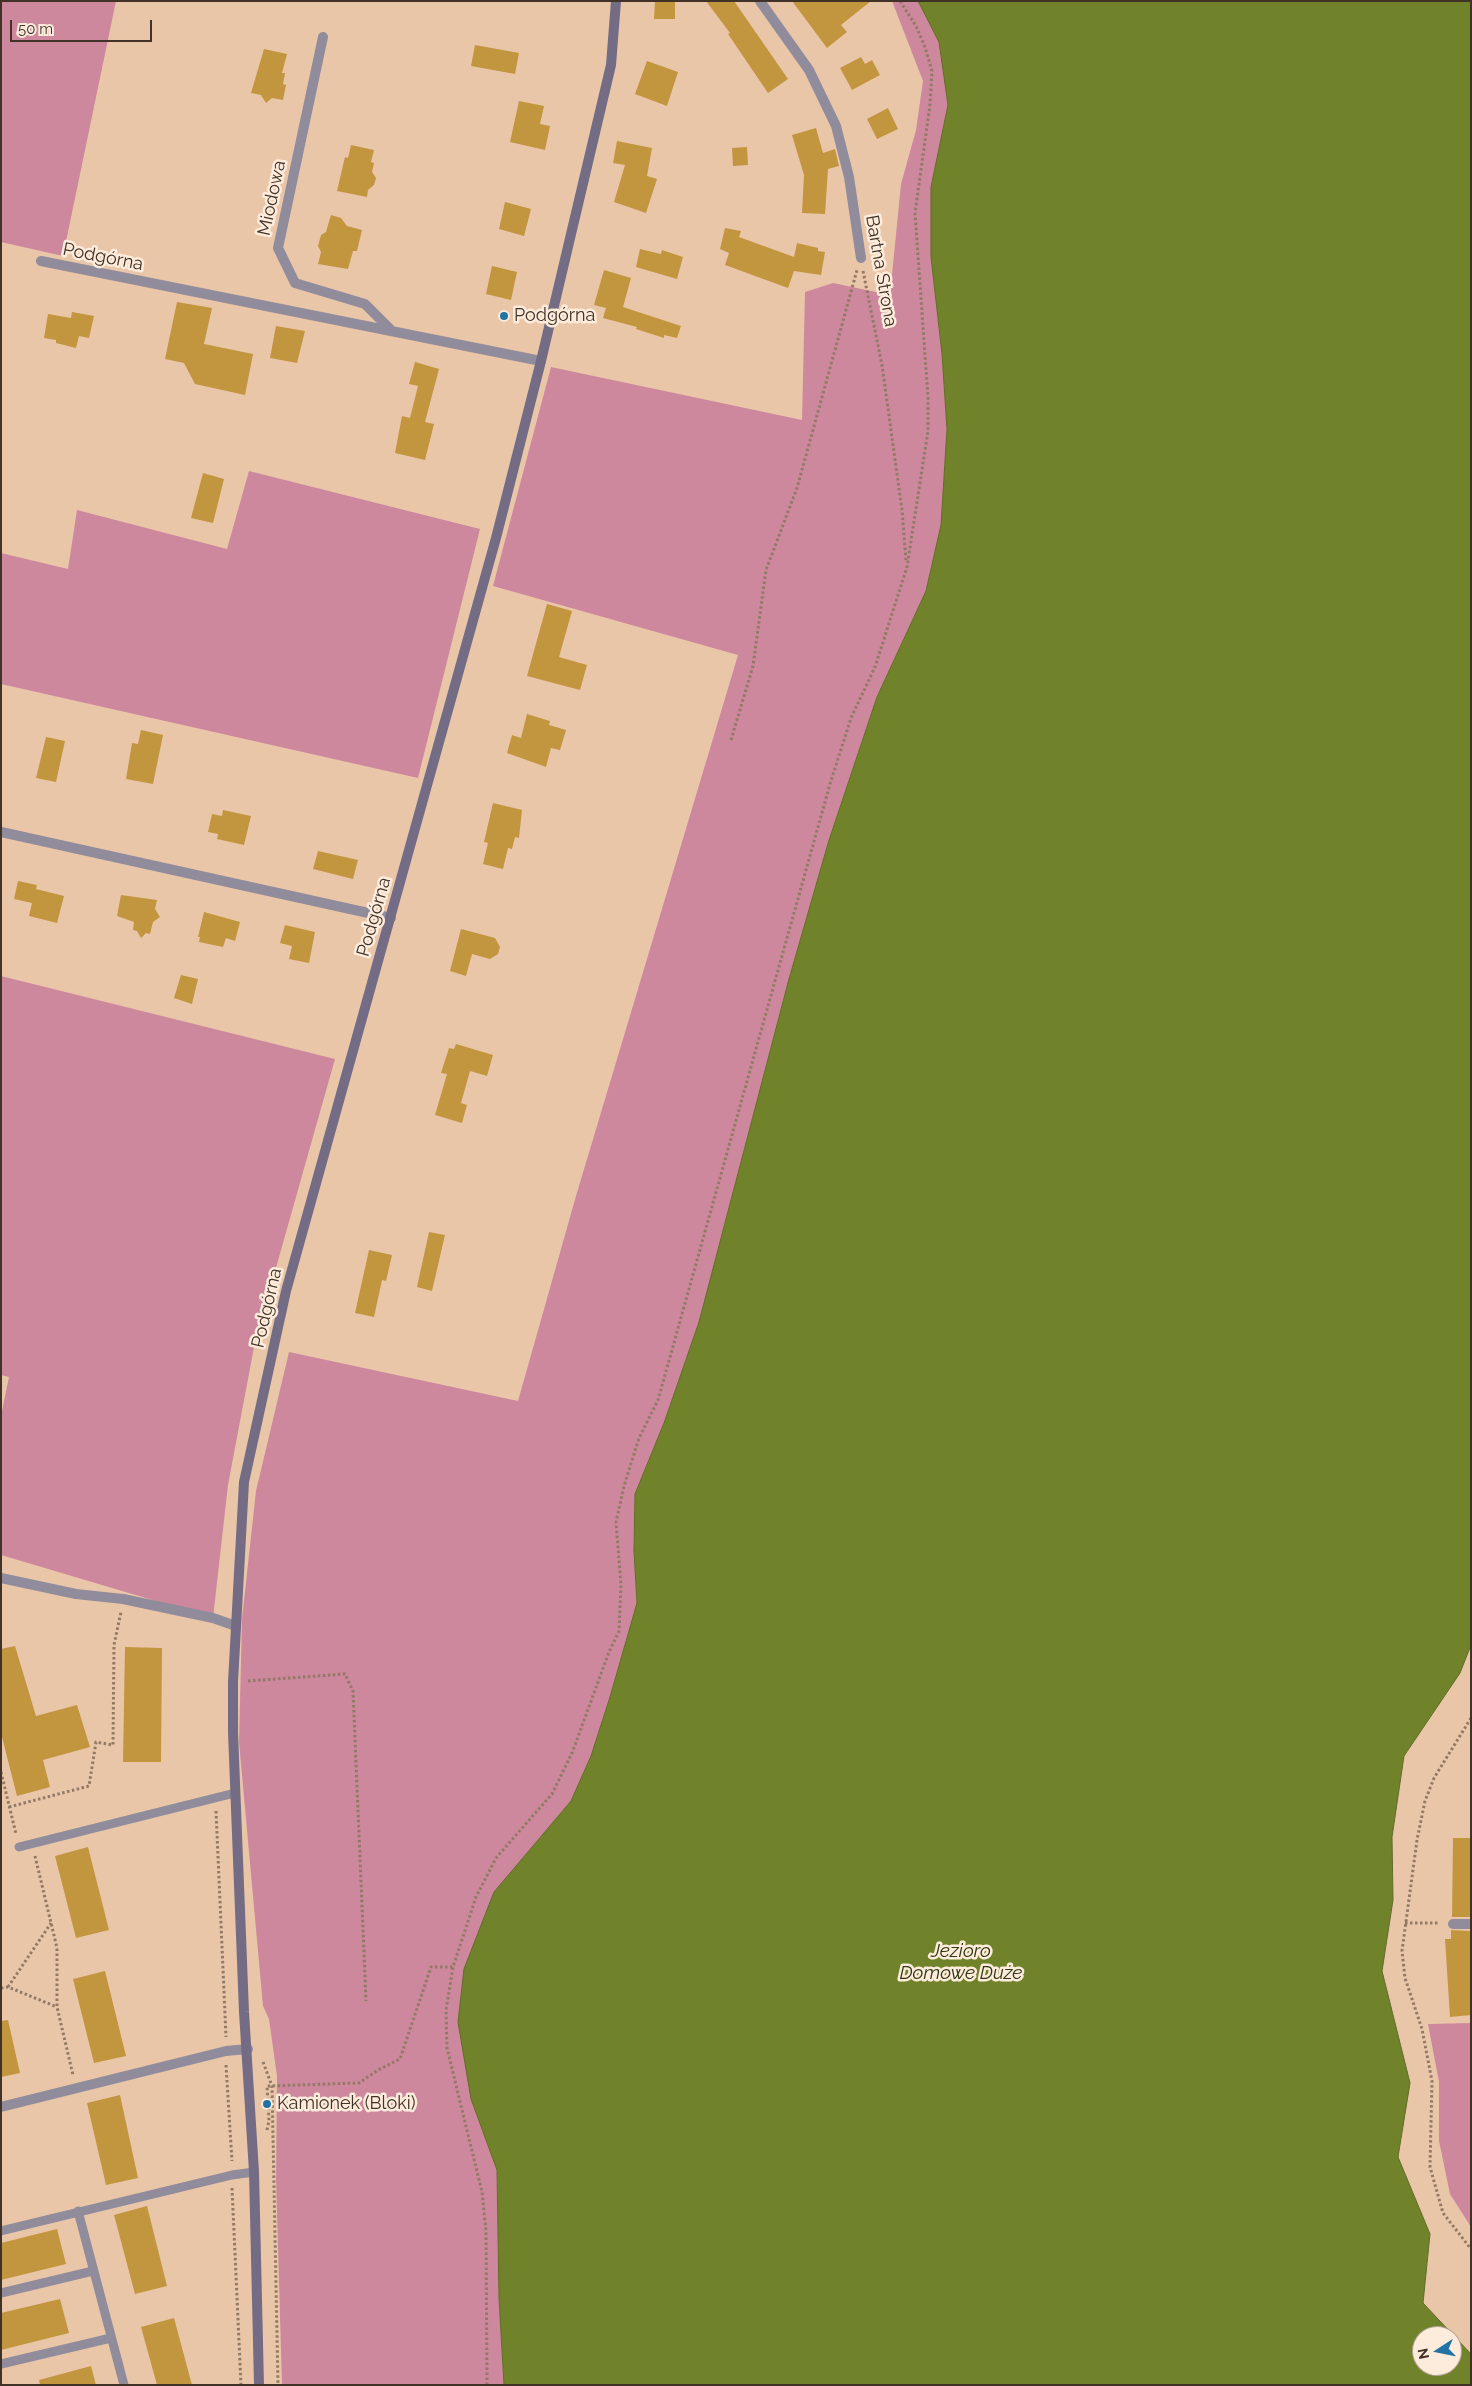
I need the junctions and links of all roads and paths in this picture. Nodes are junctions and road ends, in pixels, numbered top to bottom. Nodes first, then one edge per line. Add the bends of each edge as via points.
1 (616, 1) edge
2 (760, 1) edge
3 (900, 1) edge
4 (324, 37) dead end
5 (861, 258) junction
6 (41, 261) dead end
7 (393, 332) junction
8 (541, 362) junction
9 (906, 567) junction
10 (731, 740) dead end
11 (1, 832) edge
12 (391, 918) junction
13 (1, 1578) edge
14 (123, 1599) junction
15 (236, 1626) junction
16 (232, 1682) junction
17 (1471, 1718) edge
18 (1, 1772) edge
19 (235, 1794) junction
20 (215, 1798) junction
21 (9, 1807) junction
22 (32, 1842) junction
23 (19, 1847) joint
24 (51, 1922) junction
25 (1405, 1923) junction
26 (1453, 1924) joint
27 (1471, 1924) edge
28 (452, 1967) junction
29 (8, 1987) junction
30 (1, 1988) edge
31 (366, 2001) dead end
32 (58, 2007) junction
33 (248, 2048) junction
34 (226, 2051) junction
35 (267, 2086) dead end
36 (76, 2088) junction
37 (1, 2107) edge
38 (254, 2172) junction
39 (232, 2175) junction
40 (78, 2211) junction
41 (1, 2231) edge
42 (1471, 2249) edge
43 (94, 2271) junction
44 (1, 2293) edge
45 (111, 2338) junction
46 (1, 2364) edge
47 (124, 2385) edge
48 (241, 2385) edge
49 (259, 2385) edge
50 (488, 2385) edge

1 - 8 street, Podgórna via 610,65
2 - 5 street, Bartna Strona via 809,70 836,126 849,177
3 - 9 path via 916,26 932,71 915,213 928,432
4 - 7 street, Miodowa via 278,248 295,282 365,304
5 - 9 path, Bartna Strona via 882,365 902,510
5 - 10 path via 797,488 766,570 753,666
6 - 7 street, Podgórna
7 - 8 street, Podgórna
8 - 12 street, Podgórna
9 - 28 path via 875,667 852,718 830,784 658,1400 639,1438 624,1486 616,1522 621,1585 619,1631 568,1762 552,1794 496,1858 476,1897
11 - 12 street
12 - 15 street, Podgórna via 286,1291 244,1482
13 - 14 street via 76,1594
14 - 15 street
14 - 21 path via 114,1645 113,1745 96,1742 89,1786
15 - 16 street, Podgórna
16 - 19 street, Podgórna
16 - 31 path via 344,1674 353,1691
17 - 25 path via 1434,1778 1425,1801
18 - 21 path
19 - 20 lane
19 - 33 street, Podgórna
20 - 22 lane
20 - 34 path
21 - 23 path
22 - 23 lane
22 - 24 path
24 - 29 path
24 - 32 path via 57,1948
25 - 26 path
25 - 42 path via 1402,1951 1405,1978 1422,2030 1432,2081 1430,2167 1443,2213
26 - 27 street
28 - 35 path via 431,1967 400,2059 359,2083
28 - 50 path via 446,2010 447,2048 482,2192
29 - 30 path
29 - 32 path
32 - 36 path
33 - 34 street
33 - 38 street, Podgórna
34 - 36 street
34 - 39 path
36 - 37 street
38 - 39 lane
38 - 49 street, Podgórna
39 - 40 lane
39 - 48 path
40 - 41 lane
40 - 43 lane
43 - 44 lane
43 - 45 lane
45 - 46 lane
45 - 47 lane

